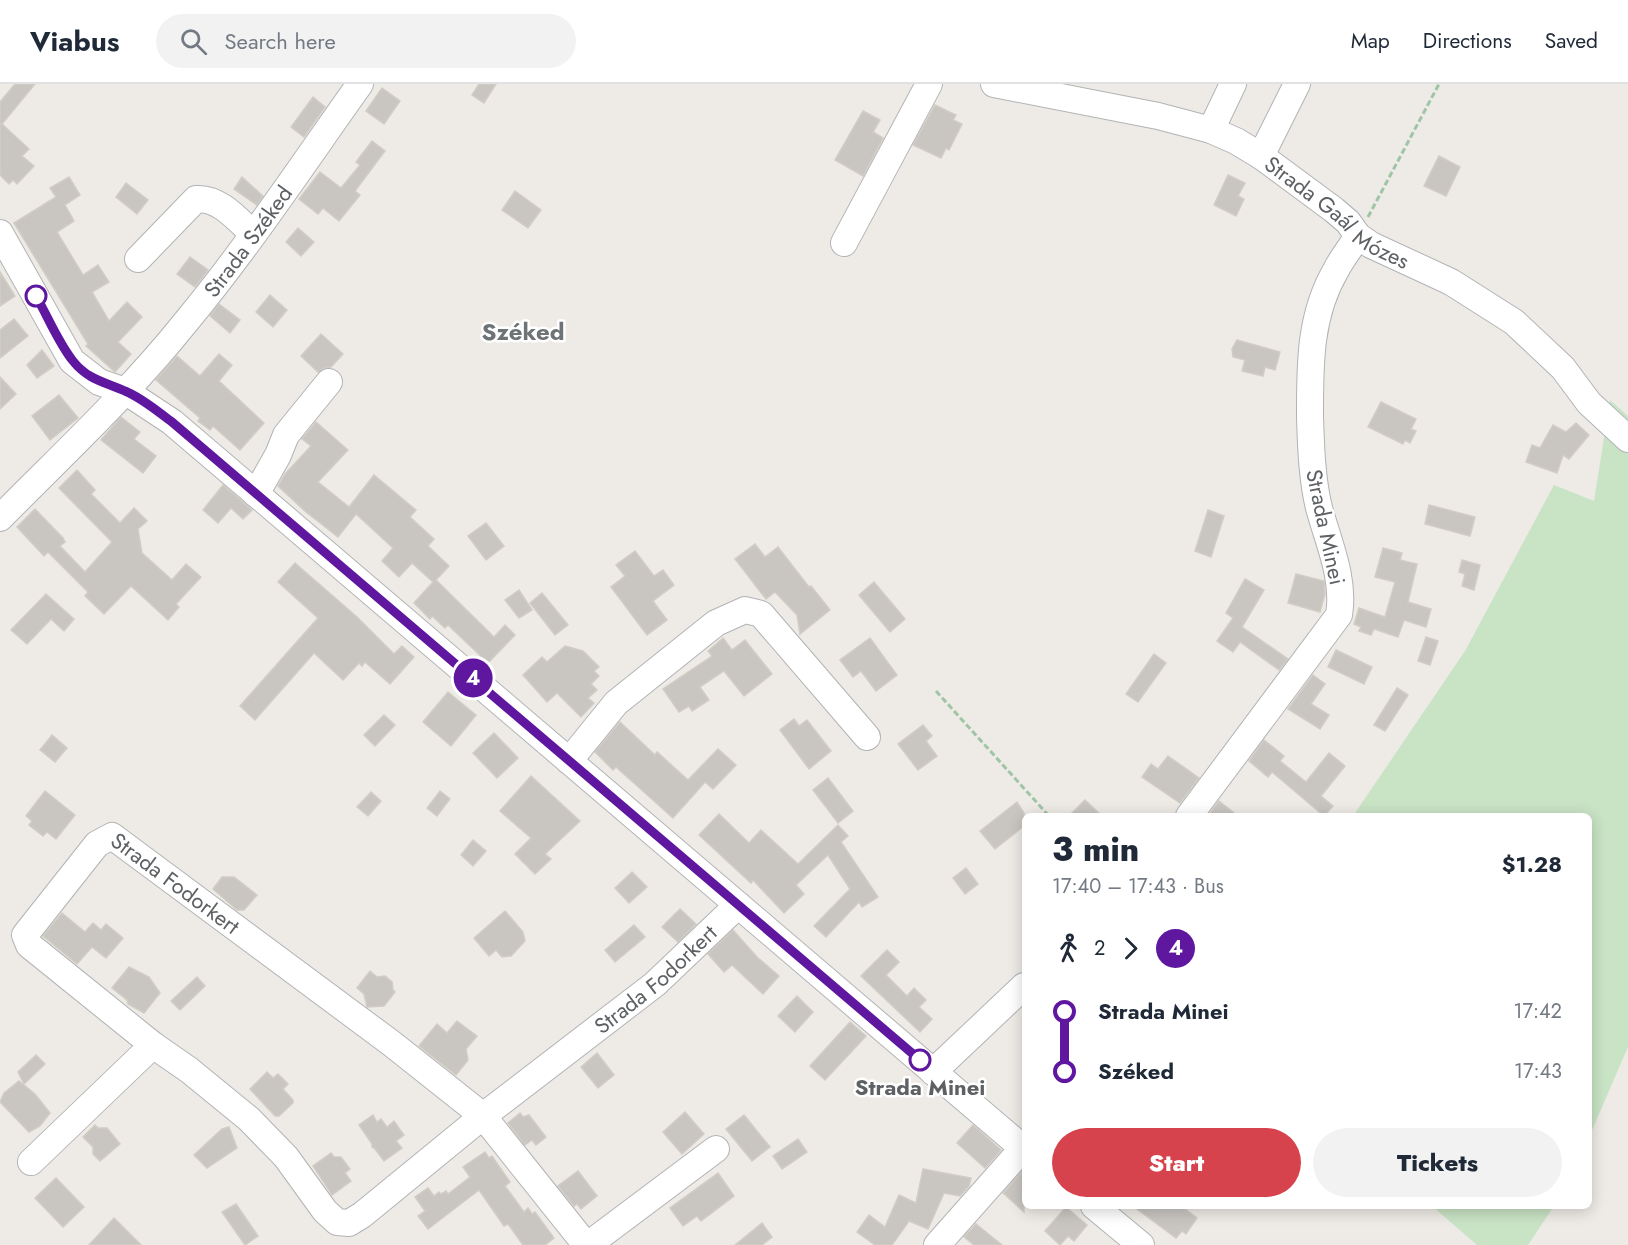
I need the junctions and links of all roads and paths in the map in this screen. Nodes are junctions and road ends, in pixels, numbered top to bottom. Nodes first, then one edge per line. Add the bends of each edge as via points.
1 (360, 84) edge
2 (929, 84) edge
3 (994, 84) edge
4 (1233, 84) edge
5 (1297, 84) edge
6 (1439, 84) edge
7 (1211, 130) junction
8 (1261, 156) junction
9 (0, 233) edge
10 (253, 234) junction
11 (1359, 236) junction
12 (844, 243) dead end
13 (138, 259) dead end
14 (329, 382) dead end
15 (125, 391) junction
16 (1628, 439) edge
17 (256, 494) junction
18 (0, 518) edge
19 (936, 691) dead end
20 (867, 737) dead end
21 (569, 761) junction
22 (1046, 813) edge
23 (1191, 813) edge
24 (738, 905) junction
25 (1022, 988) edge
26 (153, 1045) junction
27 (933, 1072) junction
28 (483, 1116) junction
29 (1022, 1146) edge
30 (716, 1149) dead end
31 (1022, 1150) edge
32 (32, 1162) dead end
33 (1098, 1209) edge
34 (587, 1245) edge
35 (937, 1245) edge
36 (1141, 1245) edge

1 - 10 street, Strada Széked
2 - 12 street
3 - 7 street, Strada Gaál Mózes
4 - 7 street
5 - 8 street
6 - 11 path
7 - 8 street, Strada Gaál Mózes
8 - 11 street, Strada Gaál Mózes via 1334,210
9 - 15 street via 72,361 99,382
10 - 13 street via 210,200 195,199
10 - 15 street, Strada Széked via 185,324
11 - 16 street, Strada Gaál Mózes via 1452,282 1514,322
11 - 23 street, Strada Minei via 1335,271 1320,306 1310,362 1312,466 1339,577 1339,615
14 - 17 street via 286,435
15 - 17 street via 172,422
15 - 18 street, Strada Széked
17 - 21 street
19 - 22 path
20 - 21 street via 761,614 745,610 716,623 616,703
21 - 24 street
24 - 27 street
24 - 28 street, Strada Fodorkert via 655,984
25 - 27 street
26 - 28 street, Strada Fodorkert via 249,1119 286,1157 337,1222 349,1223 362,1215
26 - 28 street, Strada Fodorkert via 28,945 25,935 97,844 112,836 345,1008
26 - 32 street
27 - 29 street
28 - 34 street, Strada Fodorkert
30 - 34 street, Strada Fodorkert
31 - 35 street
33 - 36 street

